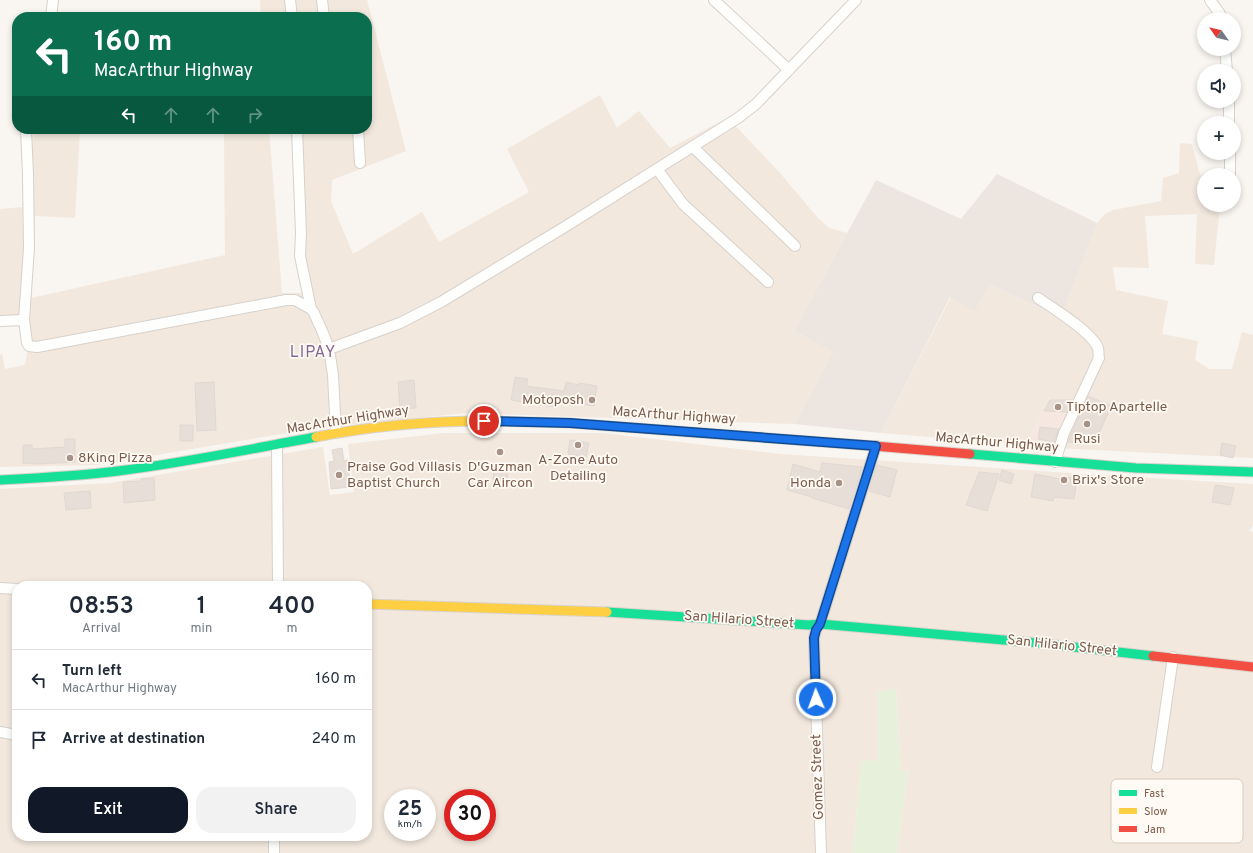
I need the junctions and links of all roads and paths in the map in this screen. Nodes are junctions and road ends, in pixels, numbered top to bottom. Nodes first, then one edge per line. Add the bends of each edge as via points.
1 (53, 0) edge
2 (290, 0) edge
3 (322, 0) edge
4 (714, 0) edge
5 (856, 0) edge
6 (1210, 0) edge
7 (52, 12) edge
8 (291, 12) edge
9 (323, 12) edge
10 (1219, 12) edge
11 (789, 70) junction
12 (26, 134) edge
13 (298, 134) edge
14 (358, 134) edge
15 (693, 147) junction
16 (360, 163) dead end
17 (657, 169) junction
18 (795, 246) dead end
19 (768, 282) dead end
20 (1038, 298) dead end
21 (311, 309) junction
22 (24, 320) junction
23 (0, 321) edge
24 (329, 349) junction
25 (336, 433) junction
26 (277, 445) junction
27 (876, 446) junction
28 (1055, 462) junction
29 (1253, 472) edge
30 (0, 480) edge
31 (278, 581) edge
32 (0, 588) edge
33 (12, 589) edge
34 (372, 604) edge
35 (820, 624) junction
36 (1174, 657) junction
37 (1253, 667) edge
38 (0, 732) edge
39 (12, 734) edge
40 (1156, 768) dead end
41 (274, 841) edge
42 (274, 853) edge
43 (821, 853) edge

1 - 7 street
2 - 8 street
3 - 9 street
4 - 11 street
5 - 11 street
6 - 10 street
11 - 15 street via 756,104
12 - 22 street via 29,248
13 - 21 street via 300,256
14 - 16 street
15 - 17 street
15 - 18 street
17 - 19 street via 683,204
17 - 24 street via 441,302 400,322
20 - 28 street via 1089,336 1098,349 1098,358 1064,433
21 - 22 street via 295,300 286,300 37,347 29,346 27,343
21 - 24 street
22 - 23 street
24 - 25 street
25 - 26 main road, MacArthur Highway
25 - 27 main road, MacArthur Highway via 409,424 514,421 625,426
26 - 30 main road, MacArthur Highway via 119,471
26 - 31 street
27 - 28 main road, MacArthur Highway
27 - 35 street, Gomez Street
28 - 29 main road, MacArthur Highway
32 - 33 street
34 - 35 main road, San Hilario Street via 603,612
35 - 36 main road, San Hilario Street
35 - 43 street, Gomez Street via 814,638
36 - 37 main road, San Hilario Street
36 - 40 street
38 - 39 street
41 - 42 street

